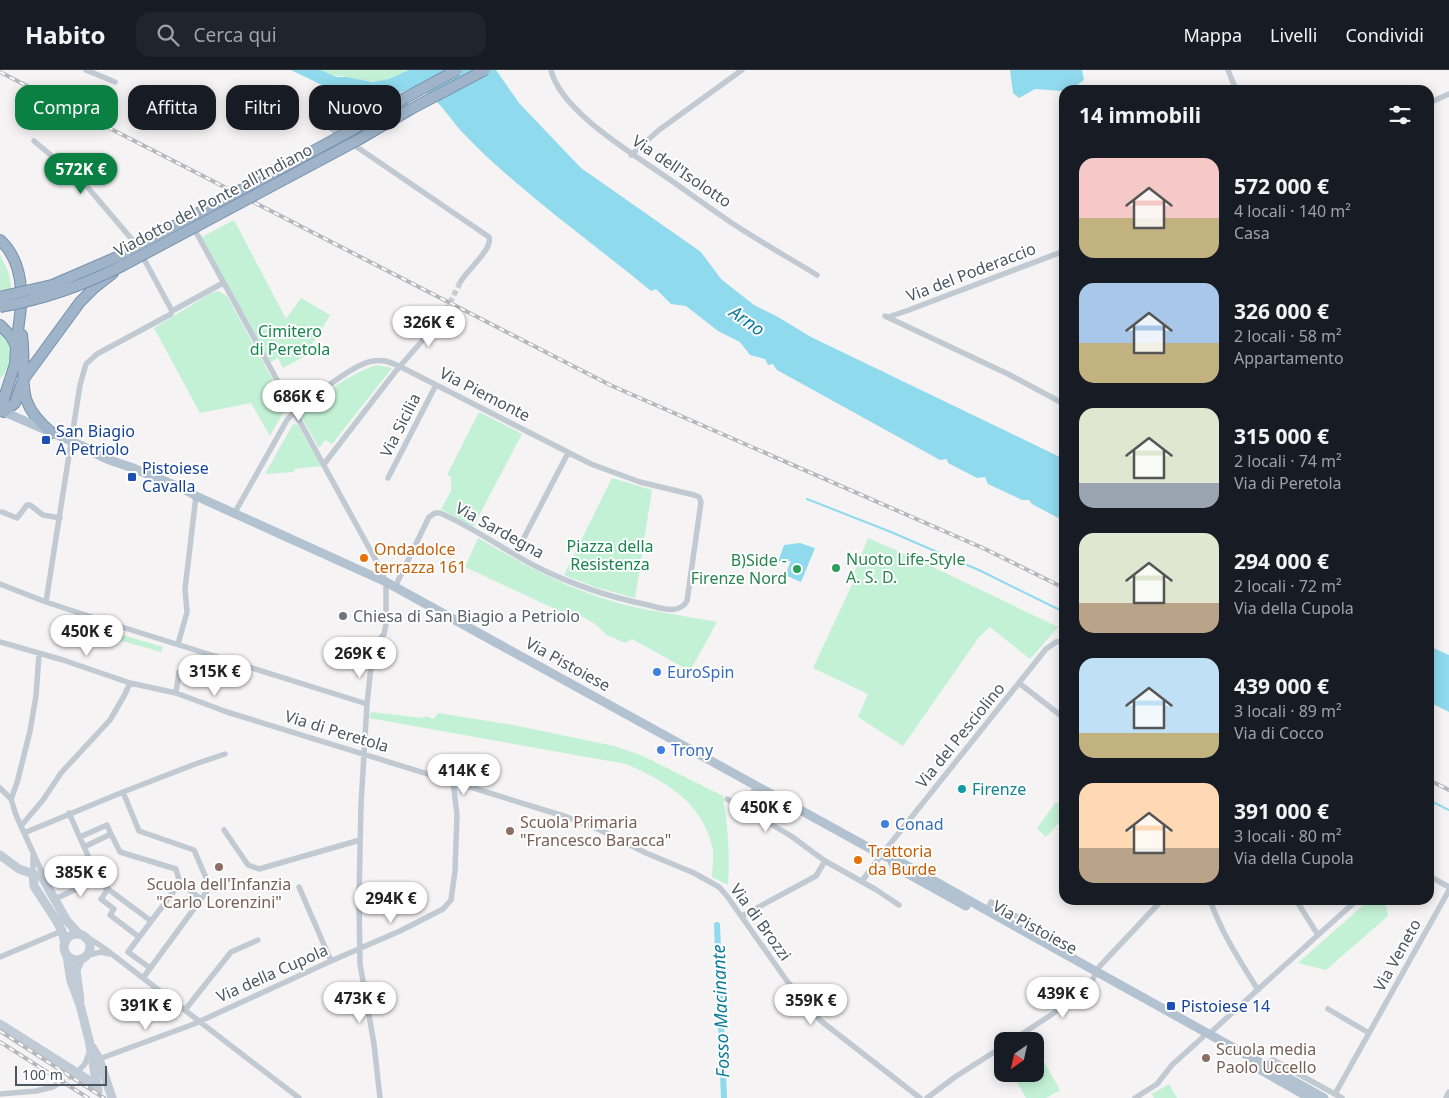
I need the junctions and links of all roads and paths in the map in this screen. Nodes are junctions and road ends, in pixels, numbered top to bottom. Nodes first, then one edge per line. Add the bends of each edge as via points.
1 (86, 70) edge
2 (457, 70) edge
3 (485, 70) edge
4 (551, 70) edge
5 (742, 70) edge
6 (1228, 70) edge
7 (115, 82) dead end
8 (1234, 85) edge
9 (1449, 94) edge
10 (1434, 101) edge
11 (333, 130) edge
12 (34, 141) dead end
13 (631, 155) junction
14 (191, 223) dead end
15 (0, 240) edge
16 (135, 243) dead end
17 (1059, 253) edge
18 (144, 259) dead end
19 (122, 266) junction
20 (817, 275) dead end
21 (461, 280) tunnel mouth
22 (223, 283) junction
23 (21, 290) dead end
24 (0, 297) edge
25 (0, 307) edge
26 (21, 307) dead end
27 (172, 311) junction
28 (442, 318) tunnel mouth
29 (20, 323) junction
30 (0, 325) edge
31 (16, 347) junction
32 (15, 364) junction
33 (399, 366) junction
34 (23, 380) junction
35 (0, 385) edge
36 (436, 385) junction
37 (1059, 401) edge
38 (2, 411) edge
39 (294, 412) junction
40 (52, 433) junction
41 (71, 441) junction
42 (568, 453) junction
43 (324, 464) junction
44 (388, 478) dead end
45 (196, 496) junction
46 (2, 512) dead end
47 (234, 514) junction
48 (60, 518) junction
49 (515, 555) junction
50 (386, 582) junction
51 (0, 584) edge
52 (395, 587) junction
53 (687, 601) joint
54 (46, 602) junction
55 (0, 642) edge
56 (1059, 642) edge
57 (178, 644) junction
58 (39, 654) junction
59 (179, 672) dead end
60 (130, 683) junction
61 (1019, 683) junction
62 (176, 693) junction
63 (367, 704) junction
64 (1059, 714) edge
65 (225, 754) dead end
66 (364, 754) junction
67 (453, 782) junction
68 (756, 785) junction
69 (0, 788) edge
70 (122, 792) junction
71 (11, 799) junction
72 (727, 799) dead end
73 (752, 812) junction
74 (69, 813) junction
75 (21, 826) junction
76 (224, 830) dead end
77 (24, 833) junction
78 (111, 834) junction
79 (80, 837) junction
80 (360, 840) junction
81 (84, 847) junction
82 (33, 851) junction
83 (0, 855) edge
84 (886, 857) junction
85 (825, 861) junction
86 (33, 874) junction
87 (98, 879) junction
88 (1434, 879) edge
89 (46, 881) junction
90 (862, 881) junction
91 (712, 882) joint
92 (180, 883) junction
93 (299, 888) dead end
94 (1449, 888) edge
95 (108, 889) junction
96 (55, 899) junction
97 (201, 899) junction
98 (899, 905) dead end
99 (1157, 905) edge
100 (1212, 905) edge
101 (1299, 905) edge
102 (1351, 905) edge
103 (742, 916) junction
104 (151, 921) junction
105 (62, 931) junction
106 (1318, 935) junction
107 (83, 936) junction
108 (139, 937) junction
109 (258, 940) dead end
110 (65, 942) junction
111 (360, 949) junction
112 (88, 955) junction
113 (67, 956) junction
114 (114, 956) junction
115 (0, 957) edge
116 (80, 961) junction
117 (331, 961) junction
118 (150, 968) junction
119 (1096, 974) junction
120 (142, 978) junction
121 (1258, 990) junction
122 (80, 1005) junction
123 (1328, 1009) dead end
124 (185, 1010) junction
125 (201, 1022) junction
126 (0, 1024) edge
127 (1025, 1032) edge
128 (1369, 1033) junction
129 (1206, 1036) junction
130 (93, 1050) junction
131 (994, 1052) edge
132 (1266, 1066) junction
133 (93, 1067) junction
134 (76, 1074) junction
135 (54, 1087) tunnel mouth
136 (1298, 1092) edge
137 (1449, 1092) edge
138 (0, 1094) edge
139 (1335, 1094) junction
140 (112, 1098) edge
141 (299, 1098) edge
142 (380, 1098) edge
143 (920, 1098) edge
144 (927, 1098) edge
145 (1135, 1098) edge
146 (1310, 1098) edge
147 (1324, 1098) edge
148 (1342, 1098) edge
149 (1446, 1098) edge

1 - 7 street
2 - 24 highway, Viadotto del Ponte all'Indiano, bridge via 117,257 52,285
3 - 19 highway, Viadotto del Ponte all'Indiano, bridge
4 - 13 street, Via dell'Isolotto via 558,87 572,106
5 - 13 street via 659,130
6 - 8 street
9 - 10 street
11 - 21 street via 490,237 488,248
12 - 16 street via 84,183
13 - 20 street, Via dell'Isolotto
14 - 22 street
15 - 23 highway via 19,270
17 - 37 street, Via del Poderaccio via 886,316
18 - 27 street
19 - 25 highway, Viadotto del Ponte all'Indiano, bridge via 56,294
19 - 34 highway, bridge via 83,298
22 - 27 street
22 - 39 street
26 - 29 highway
27 - 41 street via 97,354 86,364
28 - 33 street
29 - 31 highway
29 - 34 highway
30 - 31 highway
31 - 32 highway
32 - 35 highway
32 - 38 highway
33 - 36 street, Via Piemonte
33 - 39 street, Via Piemonte via 384,360 362,364
33 - 43 street
34 - 38 highway via 15,403
34 - 40 highway via 27,405
36 - 42 street, Via Piemonte
36 - 44 street, Via Sicilia
38 - 40 main road, Via Pistoiese
39 - 43 street
39 - 47 street, Via Piemonte
40 - 41 main road, Via Pistoiese
41 - 45 main road, Via Pistoiese
41 - 48 street
42 - 49 street
42 - 53 street, Via Piemonte via 622,476 699,498
43 - 50 street
45 - 47 main road, Via Pistoiese
45 - 57 street via 185,589 187,612
46 - 48 street via 17,518 30,505 43,515
47 - 50 main road, Via Pistoiese
48 - 54 street
49 - 52 street, Via Sardegna via 435,513 429,517
49 - 53 street, Via Sardegna via 604,594 672,609 682,608
50 - 52 main road, Via Pistoiese
50 - 63 street via 386,624 384,634 373,647
51 - 54 street
52 - 68 main road, Via Pistoiese
54 - 57 street
55 - 58 street, Via di Peretola
56 - 61 street, Via del Pesciolino via 1049,646
57 - 63 street
58 - 60 street, Via di Peretola
58 - 71 street via 30,730
59 - 62 street
60 - 62 street, Via di Peretola
60 - 75 street via 110,720 61,773
61 - 64 street
61 - 84 street, Via del Pesciolino
62 - 66 street, Via di Peretola
63 - 66 street
65 - 70 street
66 - 67 street, Via di Peretola
66 - 80 street
67 - 91 street, Via di Peretola via 577,820
67 - 111 street, Via della Cupola via 457,815 450,902 431,917
68 - 73 street via 750,804
68 - 84 main road, Via Pistoiese
69 - 71 street
70 - 74 street
70 - 97 street via 139,831 194,850 210,887
71 - 75 street
72 - 73 street
73 - 85 street
74 - 77 street
74 - 79 street
75 - 77 street
76 - 80 street via 248,865 259,869
77 - 82 street
78 - 79 street via 106,825
78 - 81 street
78 - 92 street via 120,852 176,869
79 - 81 street
80 - 111 street
81 - 87 street
82 - 86 street
82 - 89 street
83 - 86 main road via 19,869
84 - 90 street, Via del Pesciolino
84 - 119 main road, Via Pistoiese via 897,860
84 - 119 main road, Via Pistoiese via 894,866
85 - 90 street
85 - 103 street via 816,876
86 - 89 main road
86 - 105 main road via 34,886
87 - 95 street
87 - 96 street
88 - 94 street
89 - 96 main road
90 - 98 street
91 - 103 street, Via di Brozzi
92 - 97 street
92 - 104 street
93 - 117 street
94 - 128 street, Via Veneto
95 - 104 street
95 - 108 street via 100,899 114,909 110,915
96 - 107 main road via 72,927
97 - 118 street
99 - 119 street via 1098,967
100 - 121 street via 1229,943
101 - 106 street
102 - 106 street
103 - 143 street, Via di Brozzi via 786,981 821,1022
104 - 108 street
105 - 110 main road
105 - 115 street
106 - 121 street
107 - 110 main road via 71,936
107 - 112 main road via 90,945
107 - 114 street
108 - 118 street via 128,952
109 - 124 street via 231,952
110 - 113 main road
111 - 117 street, Via della Cupola
111 - 142 street
112 - 114 street via 103,952
112 - 116 main road
113 - 116 main road
113 - 122 main road via 71,981
114 - 120 street
116 - 122 main road via 76,970
117 - 125 street, Via della Cupola
118 - 120 street
119 - 127 street via 1054,1013
119 - 129 main road, Via Pistoiese
120 - 124 street
121 - 129 street
122 - 130 main road
123 - 128 street
124 - 125 street
125 - 130 street, Via della Cupola
125 - 141 street
126 - 134 main road
128 - 139 street, Via Veneto
129 - 132 main road, Via Pistoiese
129 - 136 main road, Via Pistoiese
129 - 145 street via 1172,1065 1157,1084
130 - 133 main road
130 - 134 street
130 - 140 main road
131 - 144 street
132 - 136 main road, Via Pistoiese
132 - 139 street, Via Pistoiese via 1273,1060
133 - 134 street via 86,1073
133 - 134 main road via 98,1091 91,1082
135 - 138 street
136 - 146 main road, Via Pistoiese
136 - 147 main road, Via Pistoiese
137 - 149 street
139 - 148 street, Via Pistoiese

